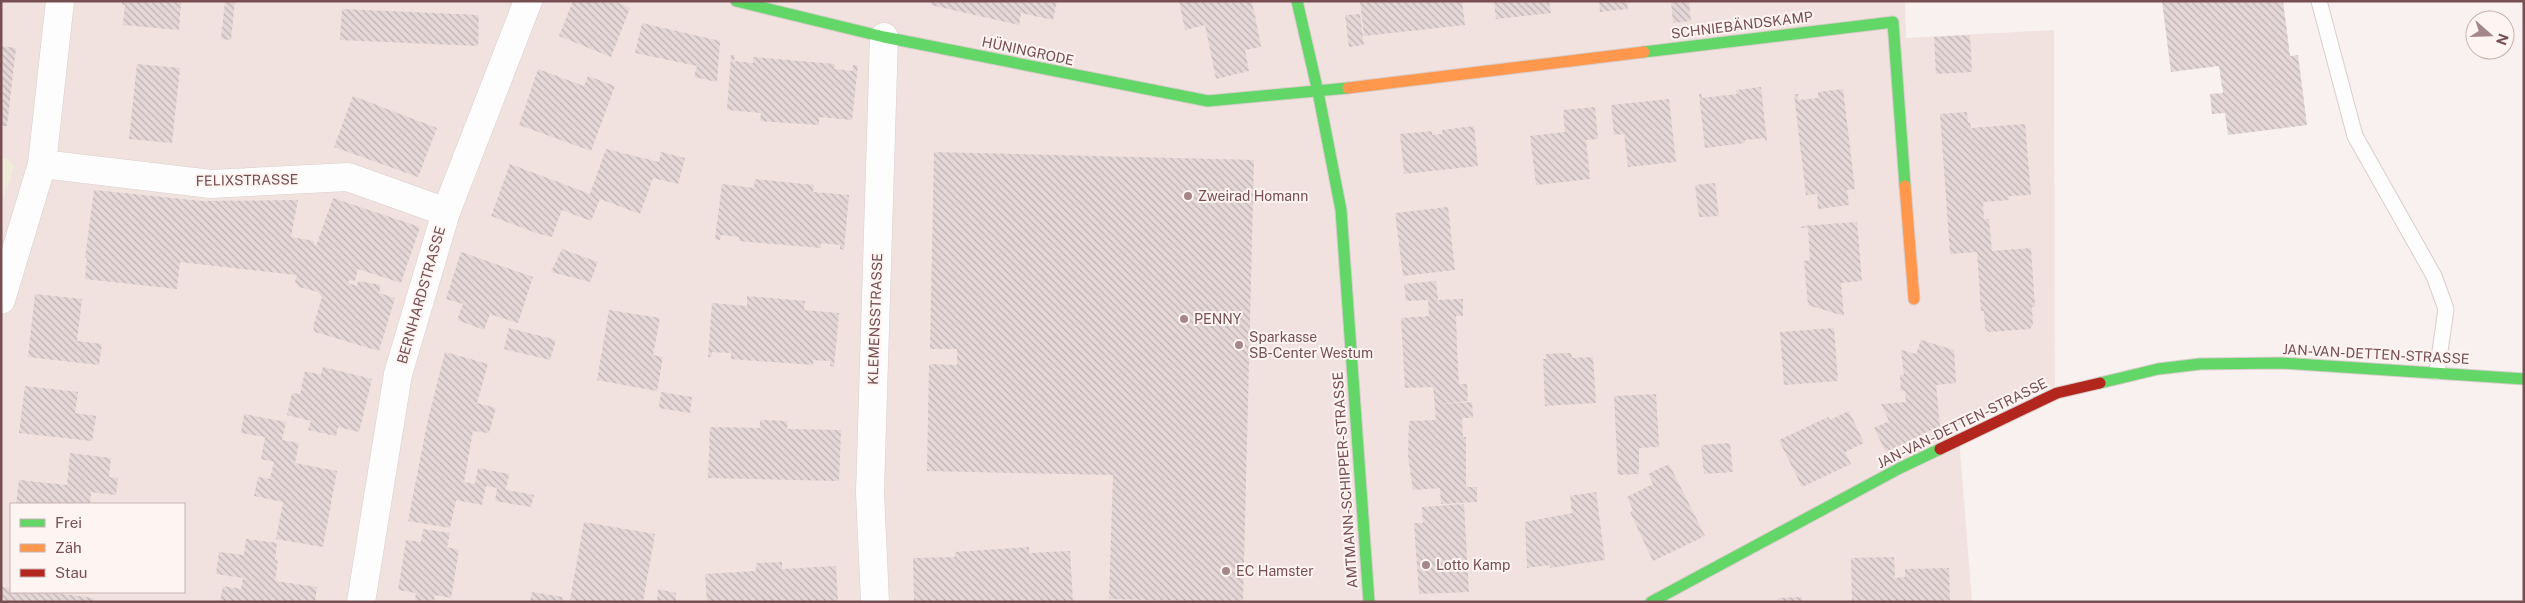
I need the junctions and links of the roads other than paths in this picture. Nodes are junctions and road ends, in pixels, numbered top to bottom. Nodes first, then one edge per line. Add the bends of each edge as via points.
1 (60, 1) edge
2 (528, 1) edge
3 (736, 1) edge
4 (1297, 1) edge
5 (2319, 1) edge
6 (884, 37) junction
7 (1318, 92) junction
8 (42, 164) junction
9 (446, 212) junction
10 (1914, 299) dead end
11 (1, 300) edge
12 (2437, 372) junction
13 (2524, 379) edge
14 (361, 602) edge
15 (876, 602) edge
16 (1369, 602) edge
17 (1650, 602) edge

1 - 8 street
2 - 9 street, BERNHARDSTRASSE
3 - 6 street, HÜNINGRODE
4 - 7 street, AMTMANN-SCHIPPER-STRASSE
5 - 12 lane via 2355,136 2434,276 2446,309
6 - 7 street, HÜNINGRODE via 1208,101
6 - 15 street, KLEMENSSTRASSE via 870,492
7 - 10 street, SCHNIEBÄNDSKAMP via 1893,22
7 - 16 street, AMTMANN-SCHIPPER-STRASSE via 1341,210
8 - 9 street, FELIXSTRASSE via 211,184 348,177
8 - 11 street
9 - 14 street, BERNHARDSTRASSE via 398,374
12 - 13 street, JAN-VAN-DETTEN-STRASSE
12 - 17 street, JAN-VAN-DETTEN-STRASSE via 2282,363 2200,364 2057,393 1900,468

